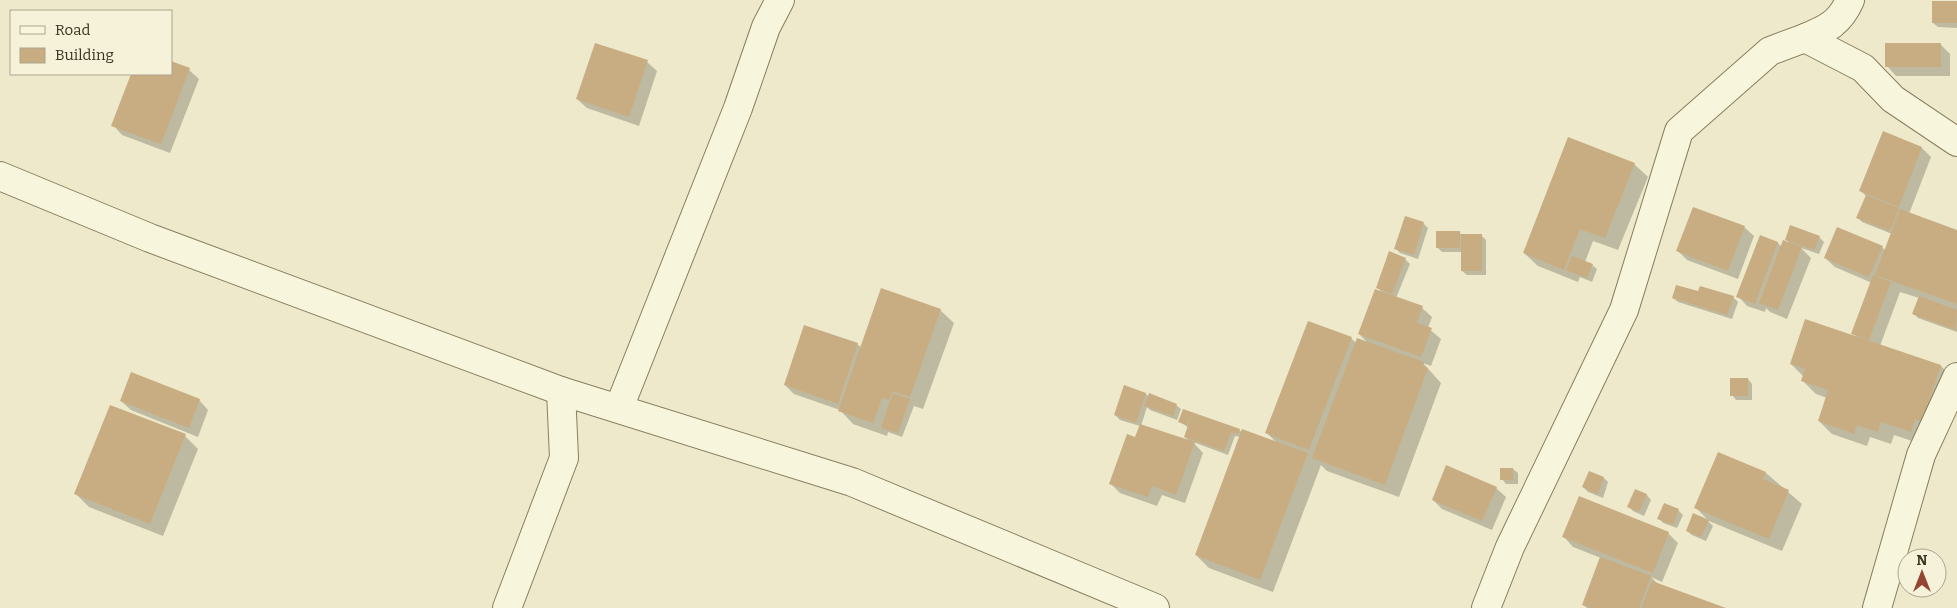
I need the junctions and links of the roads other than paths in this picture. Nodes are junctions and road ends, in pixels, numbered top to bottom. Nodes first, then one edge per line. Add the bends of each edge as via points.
1 (780, 0) edge
2 (1850, 0) edge
3 (1805, 38) junction
4 (1957, 142) edge
5 (0, 176) edge
6 (1957, 376) edge
7 (561, 391) junction
8 (618, 408) junction
9 (507, 608) edge
10 (1155, 608) edge
11 (1486, 608) edge
12 (1877, 608) edge

1 - 8 street via 766,27 738,108
2 - 3 street via 1844,14 1826,30
3 - 4 street via 1863,68 1893,99
3 - 11 street via 1770,51 1679,131 1624,310 1510,546
5 - 7 street via 150,238
6 - 12 street via 1921,455
7 - 8 street
7 - 9 street via 564,458
8 - 10 street via 852,482

